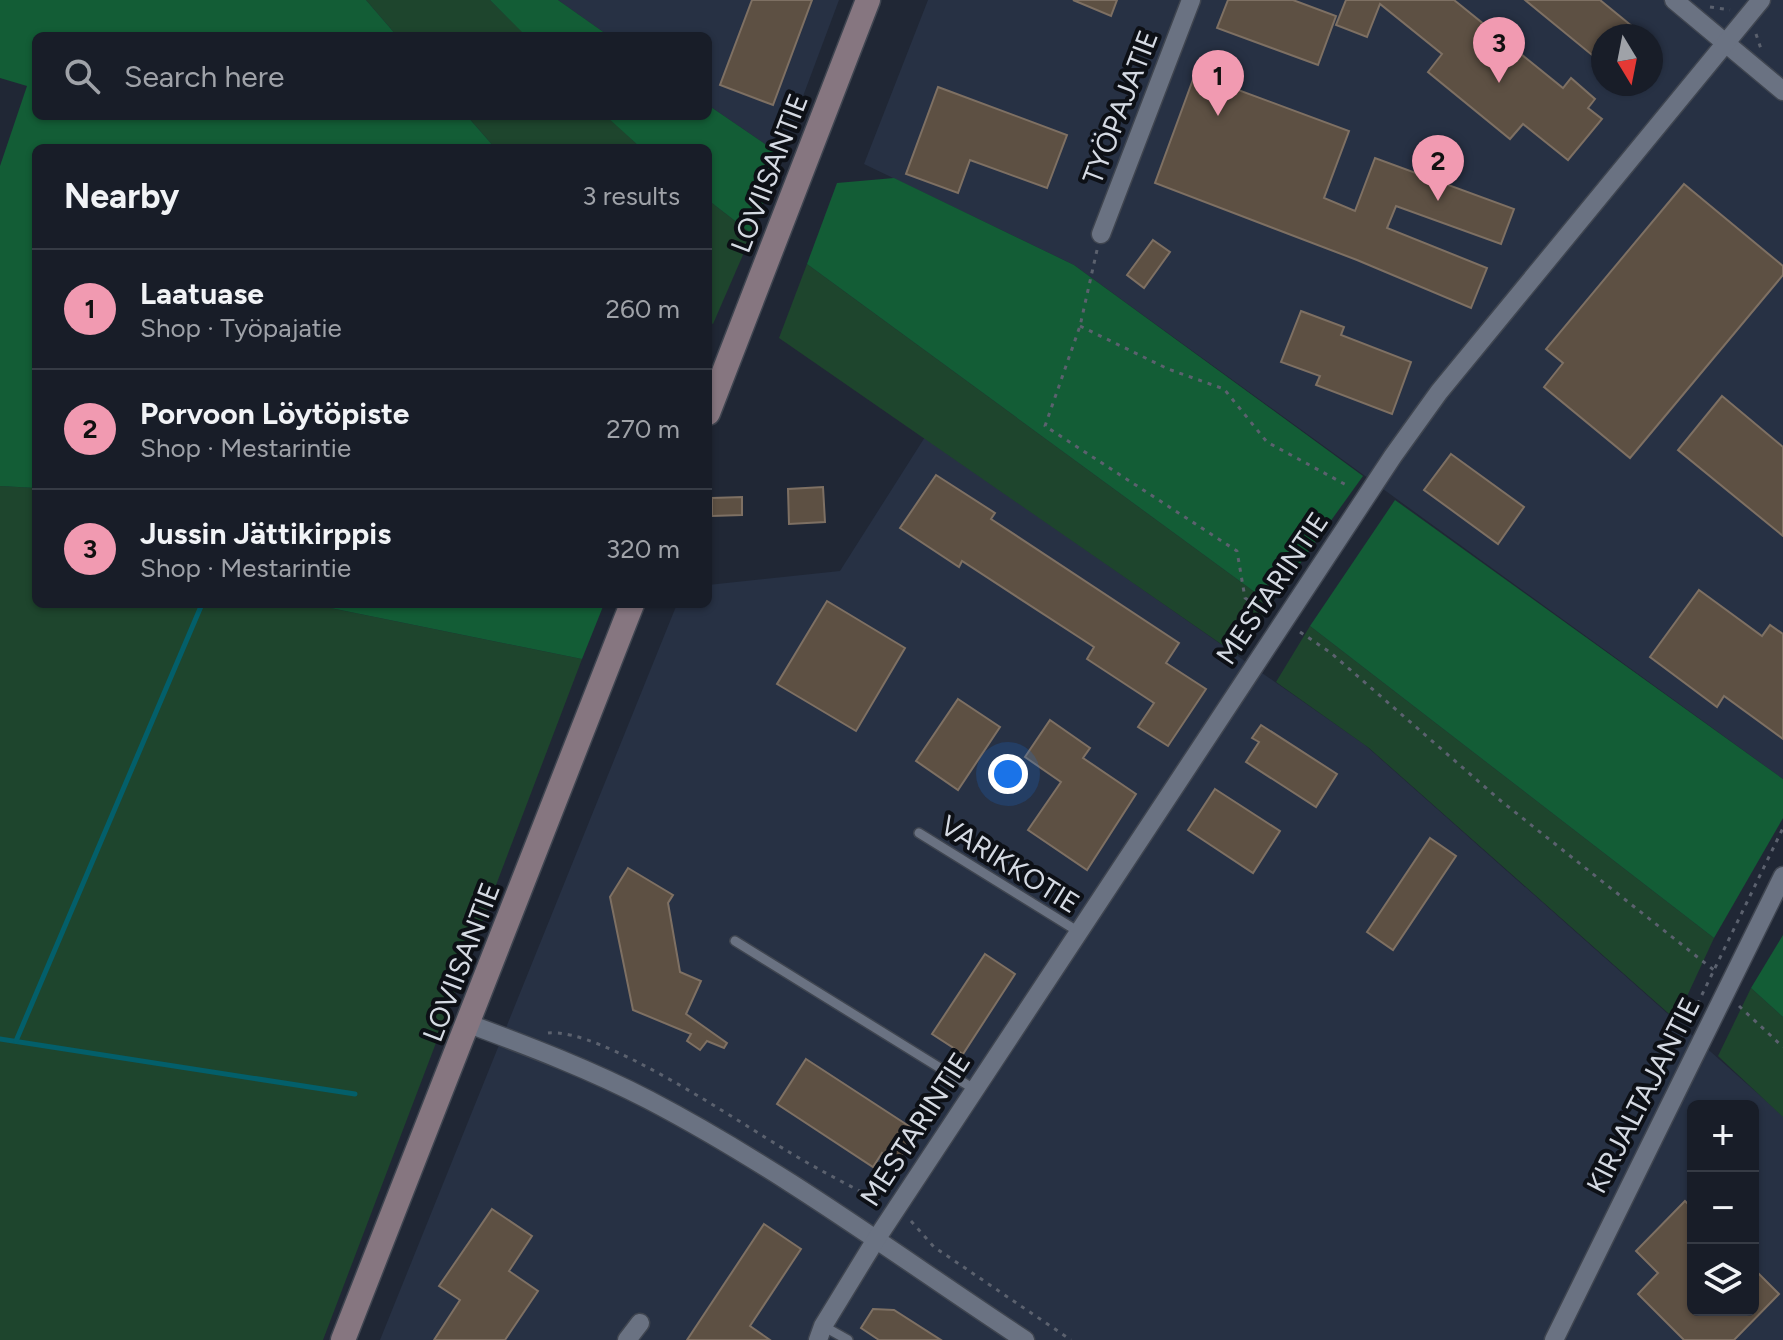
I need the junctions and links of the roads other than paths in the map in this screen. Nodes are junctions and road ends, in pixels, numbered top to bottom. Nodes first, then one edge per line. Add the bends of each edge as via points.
1 (868, 0) edge
2 (1191, 0) edge
3 (1674, 0) edge
4 (1761, 0) edge
5 (1727, 43) junction
6 (1783, 91) edge
7 (1101, 234) road end
8 (712, 403) edge
9 (630, 608) edge
10 (919, 833) dead end
11 (1783, 876) edge
12 (1079, 932) junction
13 (735, 941) dead end
14 (469, 1024) junction
15 (974, 1089) junction
16 (875, 1241) junction
17 (640, 1323) dead end
18 (820, 1333) edge
19 (343, 1340) edge
20 (627, 1340) edge
21 (848, 1340) edge
22 (1025, 1340) edge
23 (1554, 1340) edge

1 - 8 main road, LOVIISANTIE
2 - 7 street, TYÖPAJATIE
3 - 5 street
4 - 5 street, MESTARINTIE
5 - 6 street via 1753,53
5 - 12 street, MESTARINTIE via 1439,392
9 - 14 main road, LOVIISANTIE
10 - 12 lane, VARIKKOTIE
11 - 23 street, KIRJALTAJANTIE
12 - 15 street, MESTARINTIE
13 - 15 lane
14 - 16 street via 530,1045 651,1101
14 - 19 main road, LOVIISANTIE
15 - 16 street, MESTARINTIE via 904,1212
16 - 18 street, MESTARINTIE
16 - 22 street
17 - 20 street
18 - 21 lane

